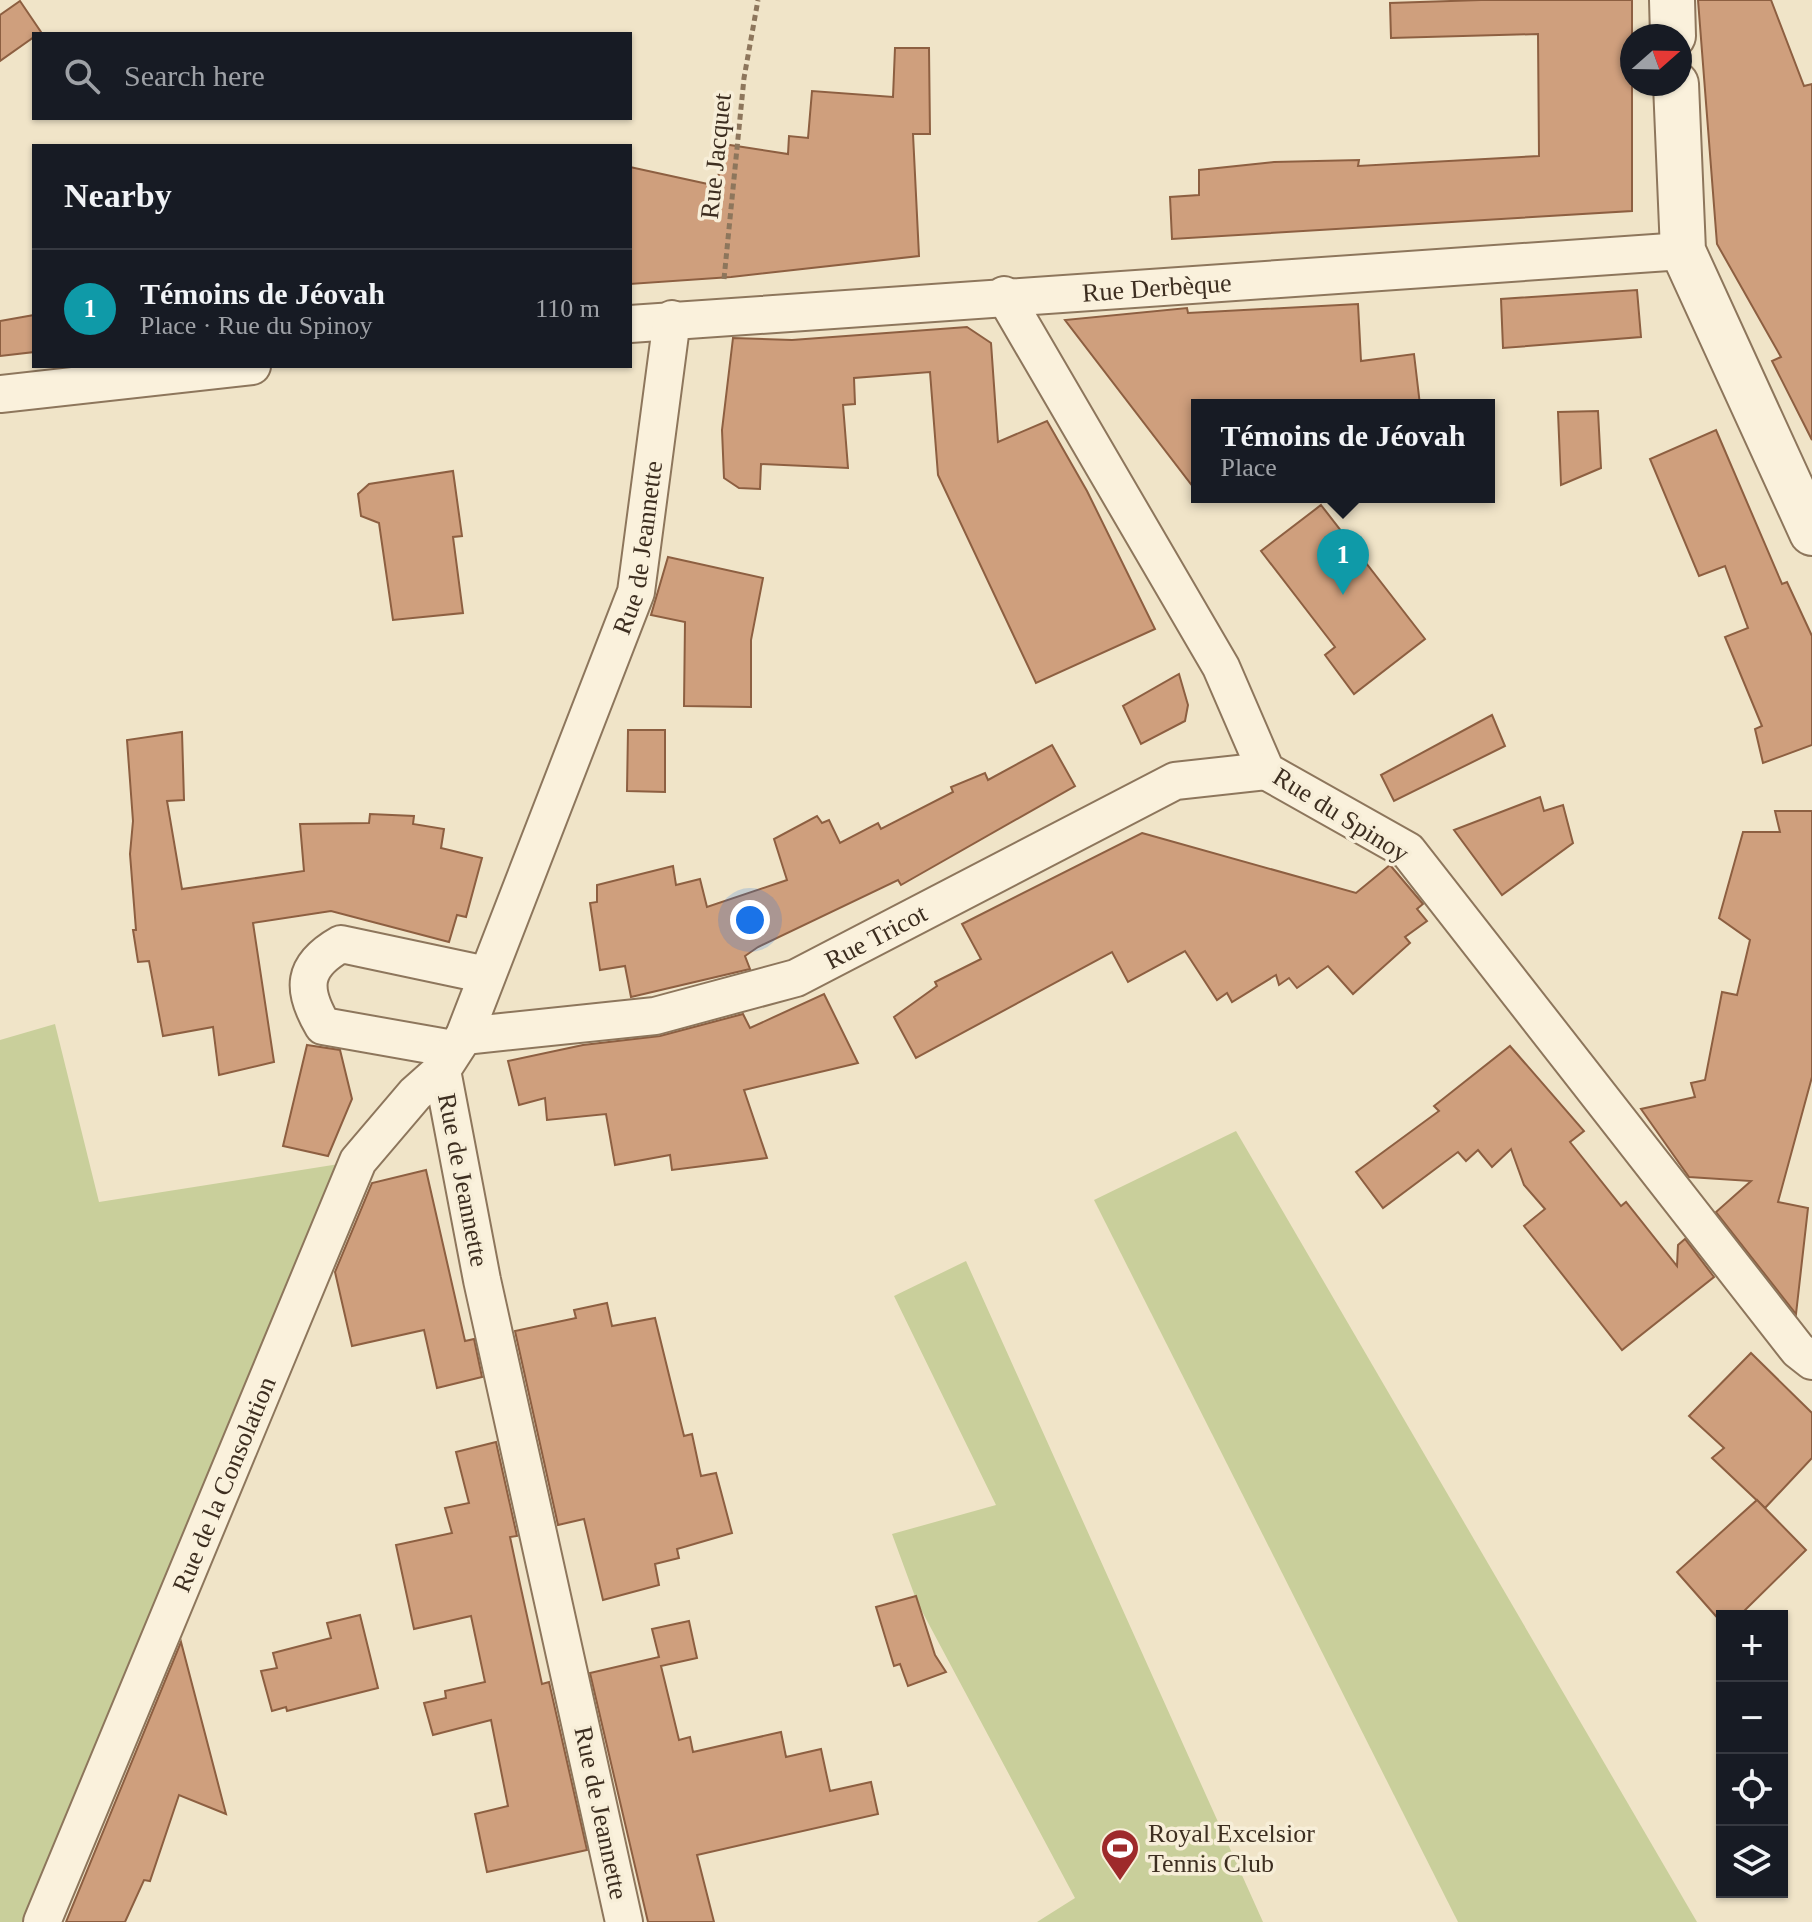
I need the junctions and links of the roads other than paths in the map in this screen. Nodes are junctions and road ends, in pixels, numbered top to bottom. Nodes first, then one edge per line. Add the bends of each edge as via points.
1 (1672, 0) edge
2 (1673, 24) edge
3 (1677, 96) edge
4 (1683, 251) junction
5 (1004, 295) junction
6 (672, 319) junction
7 (632, 324) edge
8 (234, 368) edge
9 (0, 394) edge
10 (1812, 533) edge
11 (1266, 771) junction
12 (487, 975) junction
13 (453, 1052) junction
14 (1812, 1361) edge
15 (42, 1922) edge
16 (624, 1922) edge

1 - 2 street
3 - 4 street
4 - 5 street, Rue Derbèque
4 - 10 street
5 - 6 street, Rue Derbèque
5 - 11 street, Rue du Spinoy via 1221,667
6 - 7 street, Rue Derbèque
6 - 12 street, Rue de Jeannette via 636,592
8 - 9 street
11 - 13 street, Rue Tricot via 1175,781 796,978 655,1016
11 - 14 street, Rue du Spinoy via 1408,851 1798,1350
12 - 13 street, Rue de Jeannette
12 - 13 street, Rue Tricot via 341,944 319,956 309,977 309,1002 323,1026
13 - 15 street, Rue de la Consolation via 358,1161
13 - 16 street, Rue de Jeannette via 482,1280

